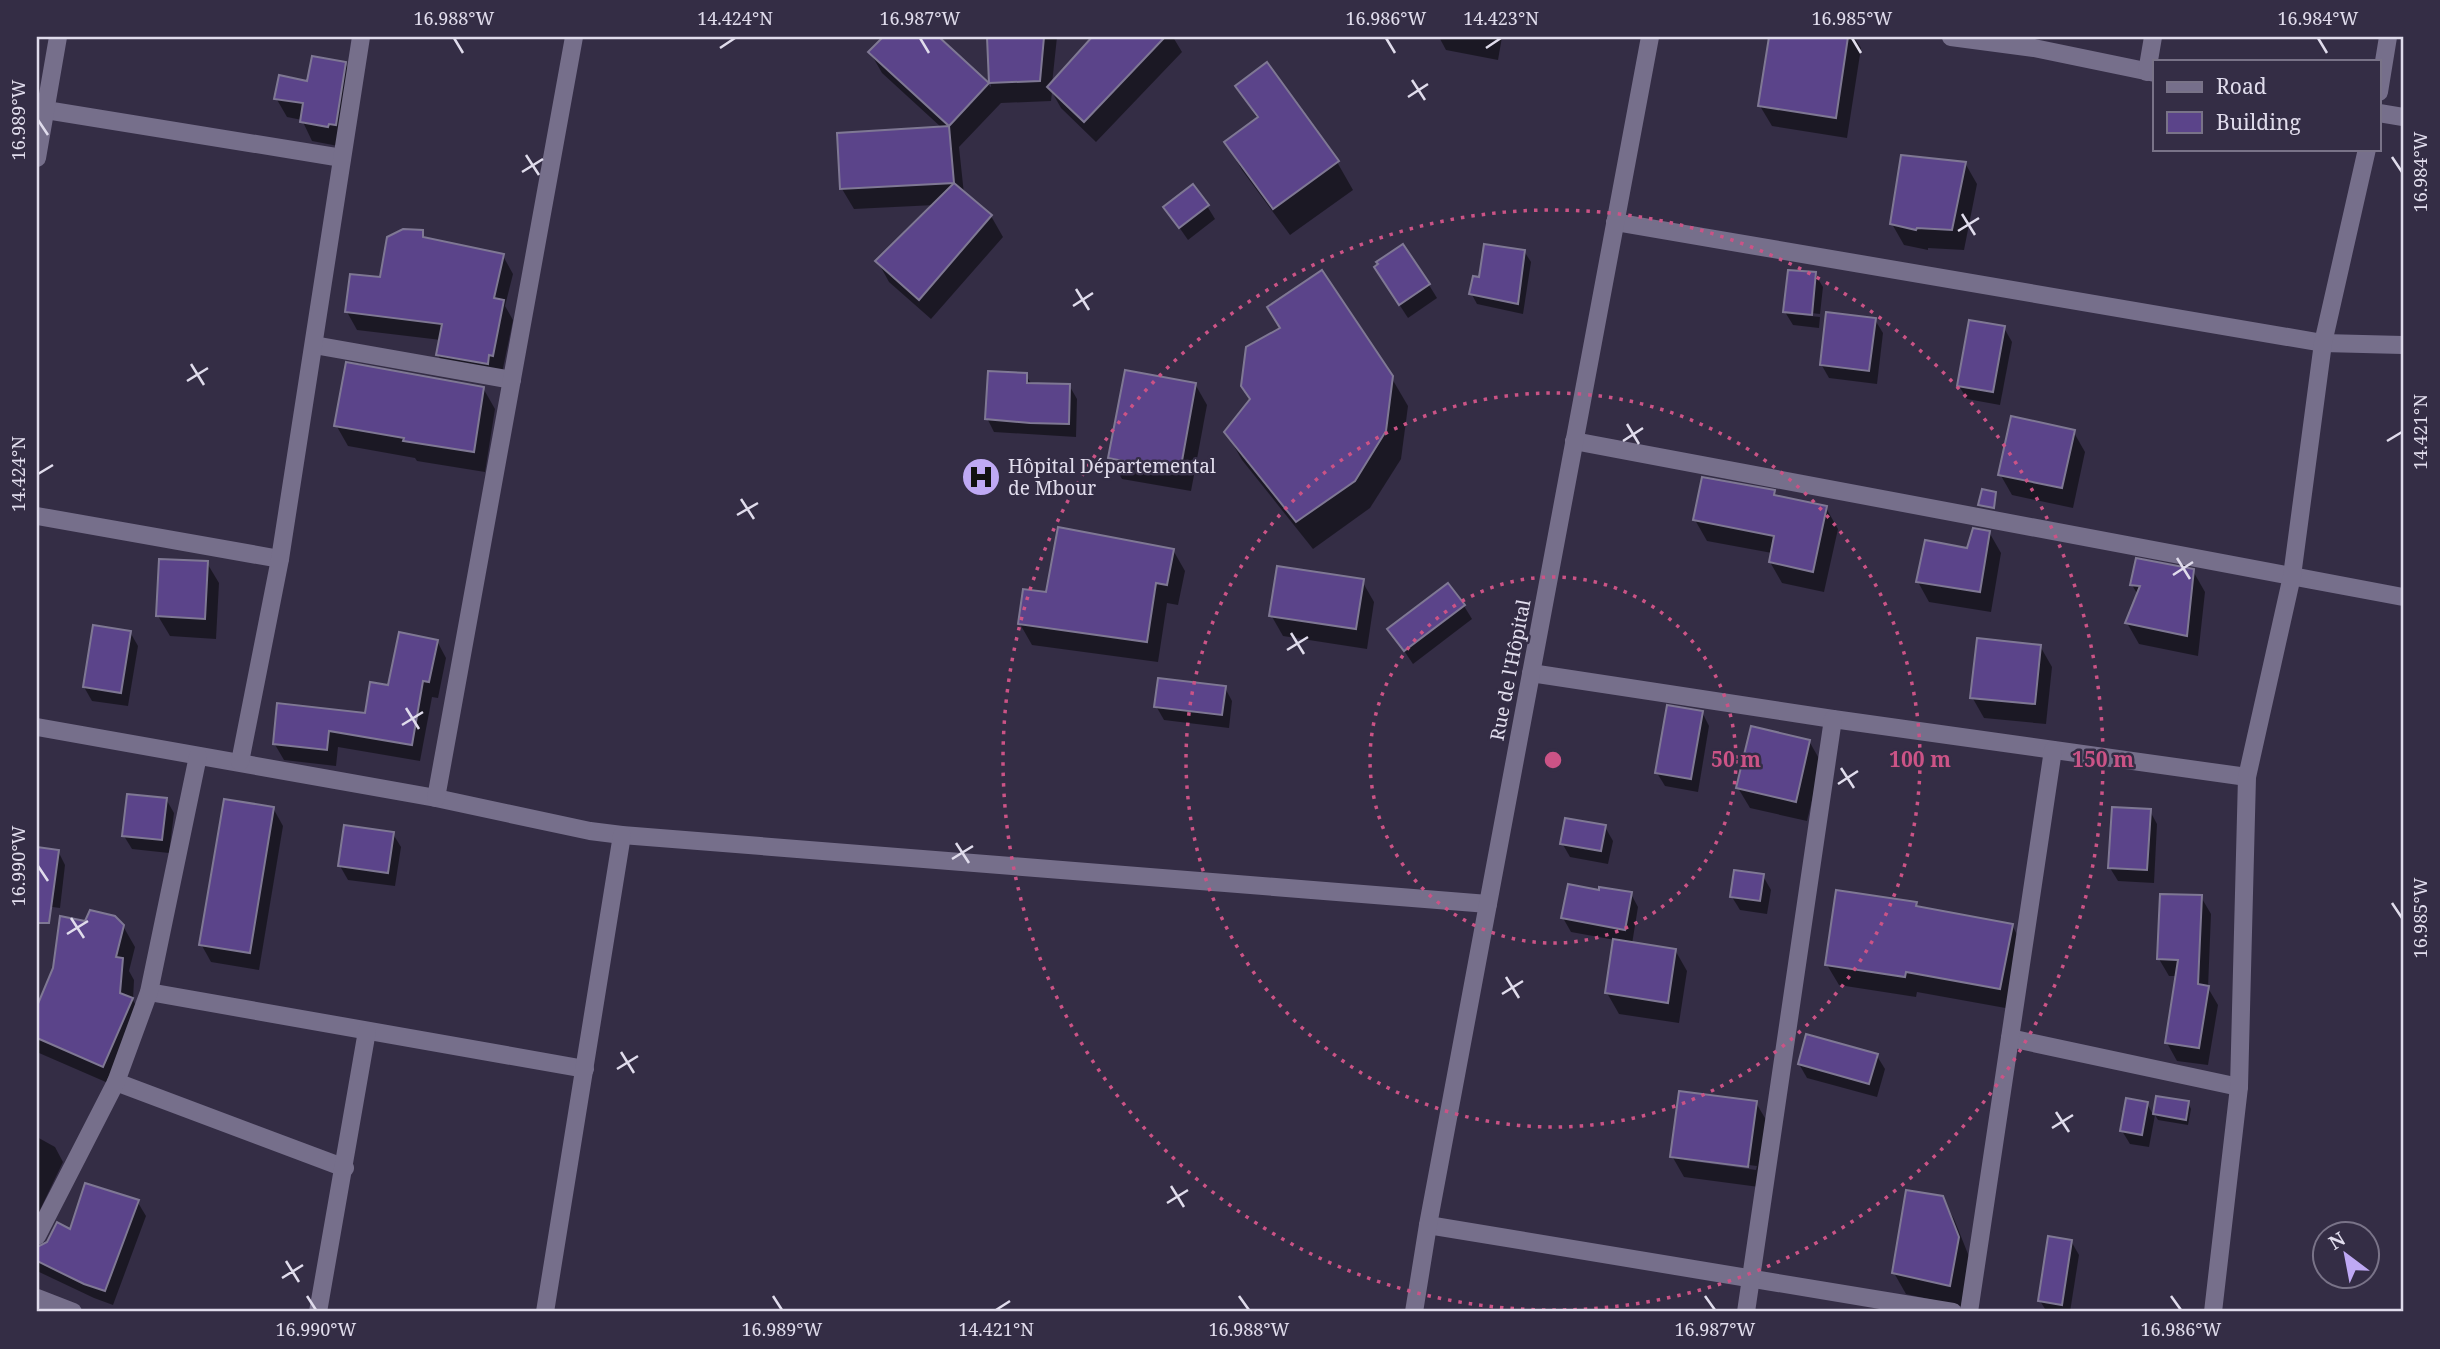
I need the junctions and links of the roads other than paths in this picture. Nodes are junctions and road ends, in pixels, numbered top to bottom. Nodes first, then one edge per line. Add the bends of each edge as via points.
1 (58, 37) edge
2 (361, 37) edge
3 (574, 37) edge
4 (1650, 37) edge
5 (2153, 37) edge
6 (2388, 37) edge
7 (1963, 38) edge
8 (2151, 72) edge
9 (2380, 86) edge
10 (46, 110) junction
11 (2380, 113) edge
12 (2403, 117) edge
13 (2367, 150) edge
14 (37, 158) edge
15 (342, 158) junction
16 (1615, 222) junction
17 (2323, 343) junction
18 (314, 345) junction
19 (2403, 345) edge
20 (512, 380) junction
21 (1574, 441) junction
22 (37, 516) edge
23 (279, 559) junction
24 (2292, 576) junction
25 (2403, 597) edge
26 (1531, 673) junction
27 (1833, 719) junction
28 (37, 727) edge
29 (2053, 750) junction
30 (198, 756) junction
31 (240, 762) junction
32 (2247, 777) junction
33 (436, 798) junction
34 (622, 835) junction
35 (1488, 904) junction
36 (149, 992) junction
37 (367, 1031) junction
38 (2010, 1038) junction
39 (585, 1069) junction
40 (116, 1082) junction
41 (2239, 1087) junction
42 (345, 1168) junction
43 (1428, 1225) junction
44 (37, 1236) edge
45 (1752, 1278) junction
46 (37, 1298) edge
47 (73, 1312) edge
48 (318, 1312) edge
49 (545, 1312) edge
50 (1414, 1312) edge
51 (1746, 1312) edge
52 (1953, 1312) edge
53 (1969, 1312) edge
54 (2213, 1312) edge

1 - 10 street
2 - 15 street
3 - 20 street
4 - 16 street, Rue de l'Hôpital
5 - 8 street
6 - 9 street
7 - 8 street
10 - 14 street
10 - 15 street
11 - 12 street
13 - 17 street
15 - 18 street
16 - 17 street
16 - 21 street, Rue de l'Hôpital
17 - 19 street
17 - 24 street
18 - 20 street
18 - 23 street
20 - 33 street
21 - 24 street
21 - 26 street, Rue de l'Hôpital
22 - 23 street
23 - 31 street
24 - 25 street
24 - 32 street
26 - 27 street
26 - 35 street, Rue de l'Hôpital
27 - 29 street
27 - 45 street
28 - 30 street
29 - 32 street
29 - 38 street
30 - 31 street
30 - 36 street
31 - 33 street
32 - 41 street
33 - 34 street
34 - 35 street
34 - 39 street
35 - 43 street, Rue de l'Hôpital
36 - 37 street
36 - 40 street
37 - 39 street
37 - 42 street
38 - 41 street
38 - 53 street
39 - 49 street
40 - 42 street
40 - 44 street
41 - 54 street
42 - 48 street
43 - 45 street
43 - 50 street, Rue de l'Hôpital
45 - 51 street
45 - 52 street
46 - 47 street

